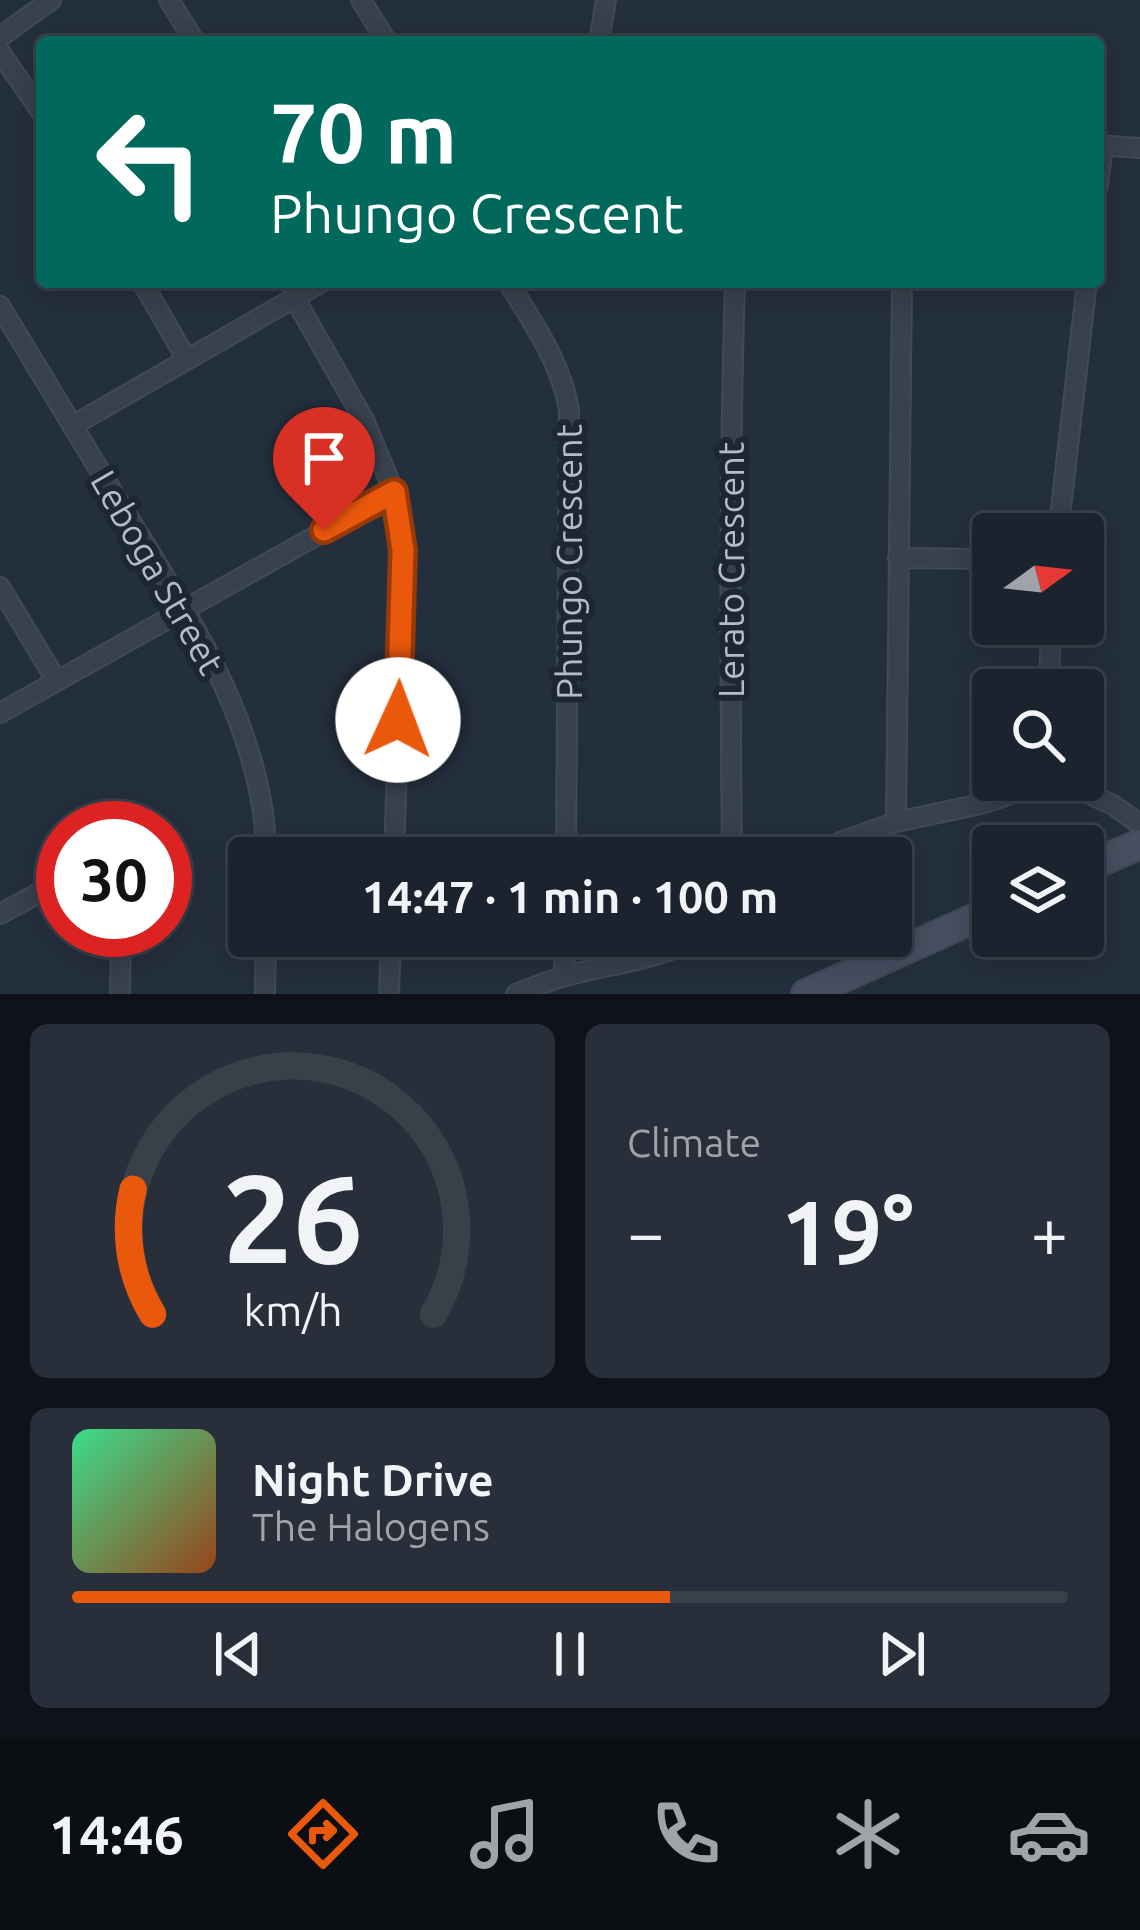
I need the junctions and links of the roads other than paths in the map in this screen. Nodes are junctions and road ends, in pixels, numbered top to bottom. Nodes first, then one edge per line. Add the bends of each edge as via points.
1 (51, 0) edge
2 (169, 0) edge
3 (361, 0) edge
4 (606, 0) edge
5 (191, 36) edge
6 (383, 36) edge
7 (599, 36) edge
8 (0, 37) edge
9 (0, 52) edge
10 (36, 104) edge
11 (1104, 146) edge
12 (1140, 148) edge
13 (146, 288) edge
14 (311, 288) edge
15 (512, 288) edge
16 (735, 288) edge
17 (902, 288) edge
18 (1086, 288) edge
19 (295, 297) junction
20 (0, 306) edge
21 (188, 360) junction
22 (72, 426) junction
23 (394, 492) junction
24 (1060, 513) edge
25 (898, 557) junction
26 (972, 559) edge
27 (0, 587) edge
28 (184, 608) junction
29 (56, 680) junction
30 (0, 713) edge
31 (991, 801) edge
32 (1104, 801) edge
33 (896, 822) junction
34 (1140, 824) edge
35 (263, 837) edge
36 (395, 837) edge
37 (566, 837) edge
38 (732, 837) edge
39 (854, 837) edge
40 (1140, 844) edge
41 (1104, 860) edge
42 (36, 895) edge
43 (0, 914) edge
44 (972, 919) edge
45 (121, 957) edge
46 (266, 957) edge
47 (390, 957) edge
48 (564, 957) edge
49 (645, 957) edge
50 (564, 976) junction
51 (120, 994) edge
52 (265, 994) edge
53 (389, 994) edge
54 (516, 994) edge
55 (806, 994) edge

1 - 8 street
2 - 5 street
3 - 6 street
4 - 7 street
9 - 10 street
11 - 12 street
13 - 21 street
14 - 19 street
15 - 37 street, Phungo Crescent via 552,355 569,410
16 - 38 street, Lerato Crescent
17 - 25 street
18 - 24 street
19 - 21 street
19 - 23 street
20 - 22 street, Leboga Street
21 - 22 street
22 - 28 street, Leboga Street
23 - 28 street
23 - 36 street via 403,550
25 - 26 street
25 - 33 street
27 - 29 street
28 - 29 street
28 - 35 street, Leboga Street via 239,724
29 - 30 street
31 - 33 street
32 - 34 street
33 - 39 street
40 - 41 main road
42 - 43 street
44 - 55 main road
45 - 51 street
46 - 52 street
47 - 53 street
48 - 50 street
49 - 50 street
50 - 54 street

